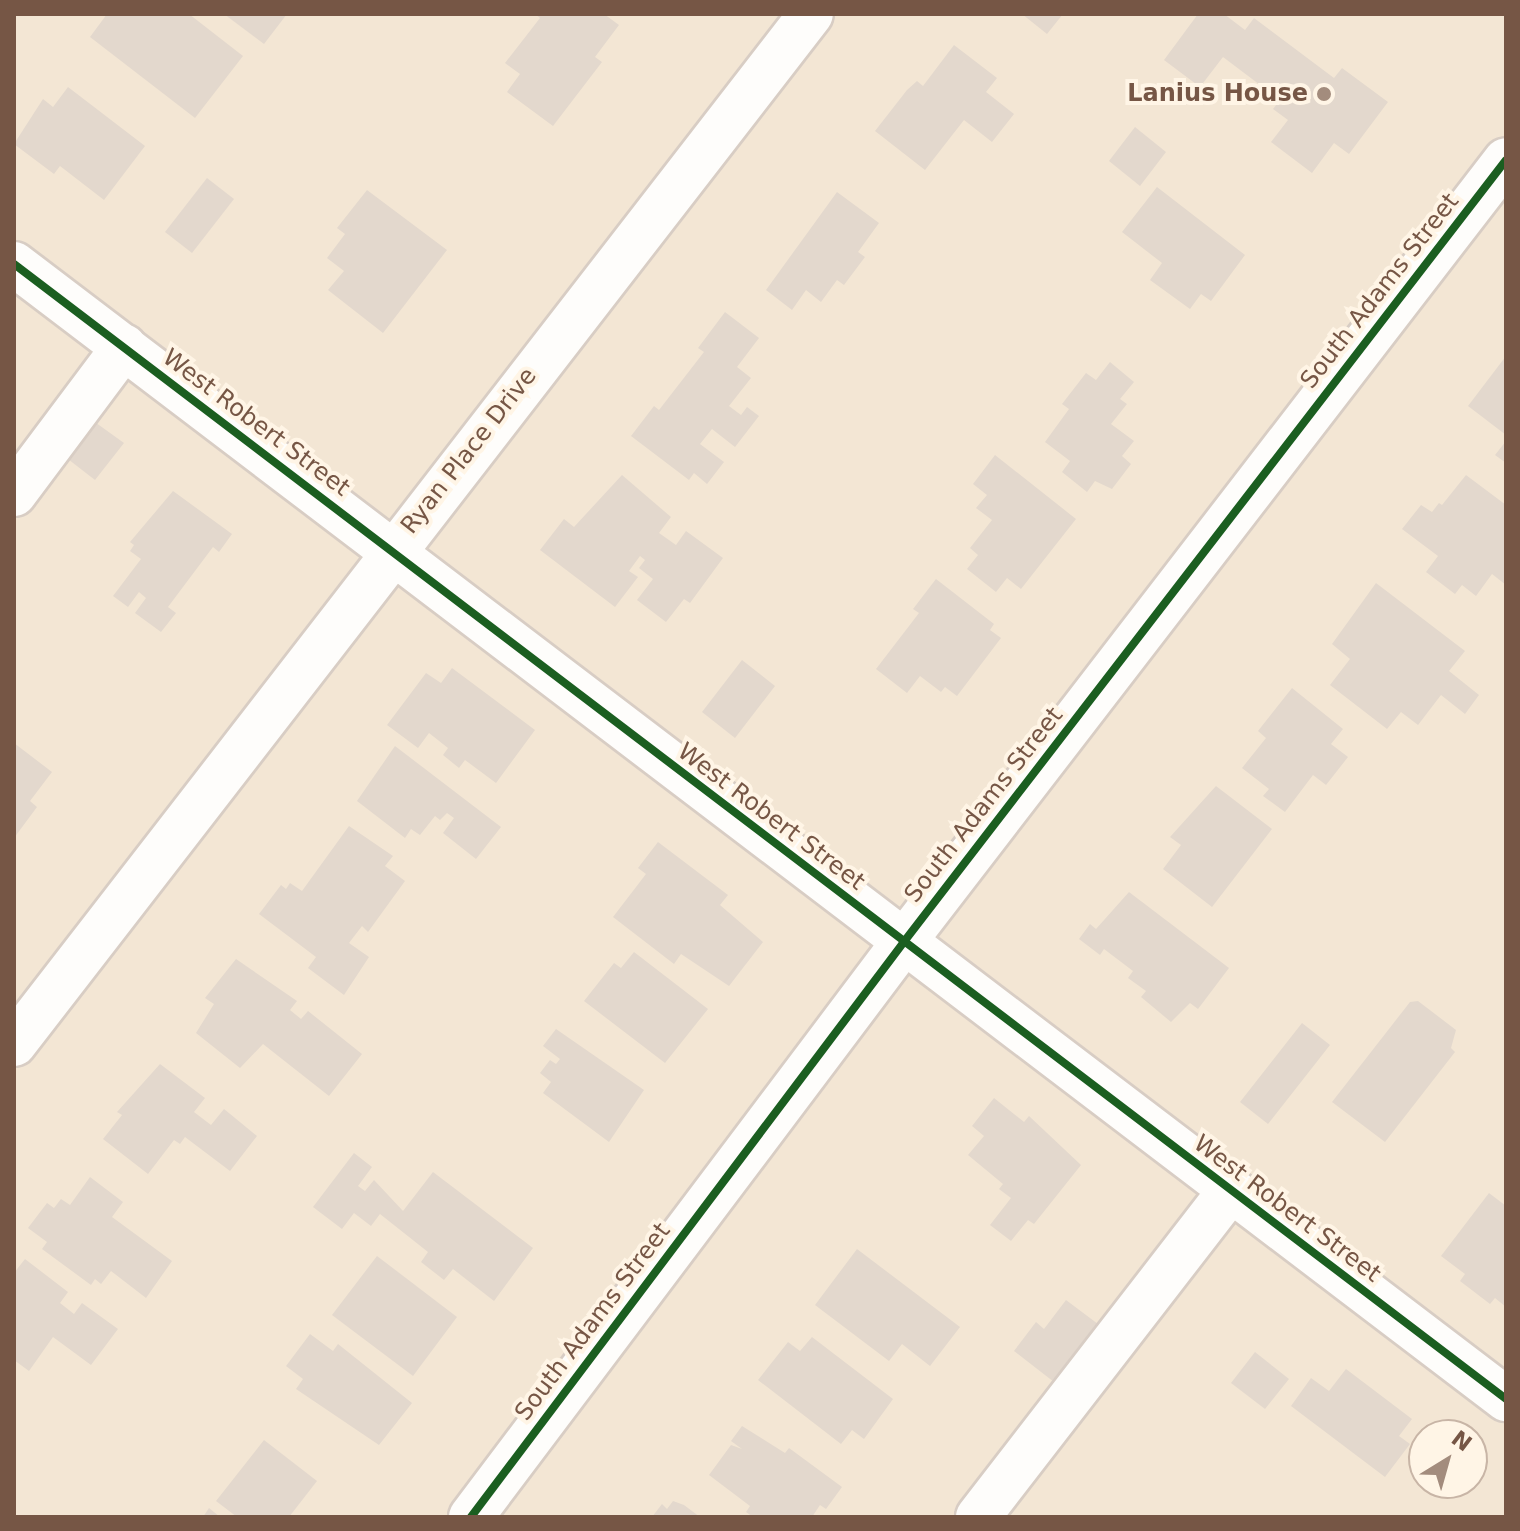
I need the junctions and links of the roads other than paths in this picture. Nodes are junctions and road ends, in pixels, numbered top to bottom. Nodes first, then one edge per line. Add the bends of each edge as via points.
1 (811, 14) edge
2 (1506, 160) edge
3 (14, 264) edge
4 (124, 347) junction
5 (14, 494) edge
6 (391, 551) junction
7 (903, 943) junction
8 (14, 1044) edge
9 (1230, 1191) junction
10 (1506, 1399) edge
11 (471, 1517) edge
12 (978, 1517) edge

1 - 6 street, Ryan Place Drive
2 - 7 street, South Adams Street
3 - 4 street, West Robert Street
4 - 5 street
4 - 6 street, West Robert Street
6 - 7 street, West Robert Street
6 - 8 street, Ryan Place Drive
7 - 9 street, West Robert Street
7 - 11 street, South Adams Street
9 - 10 street, West Robert Street
9 - 12 street

